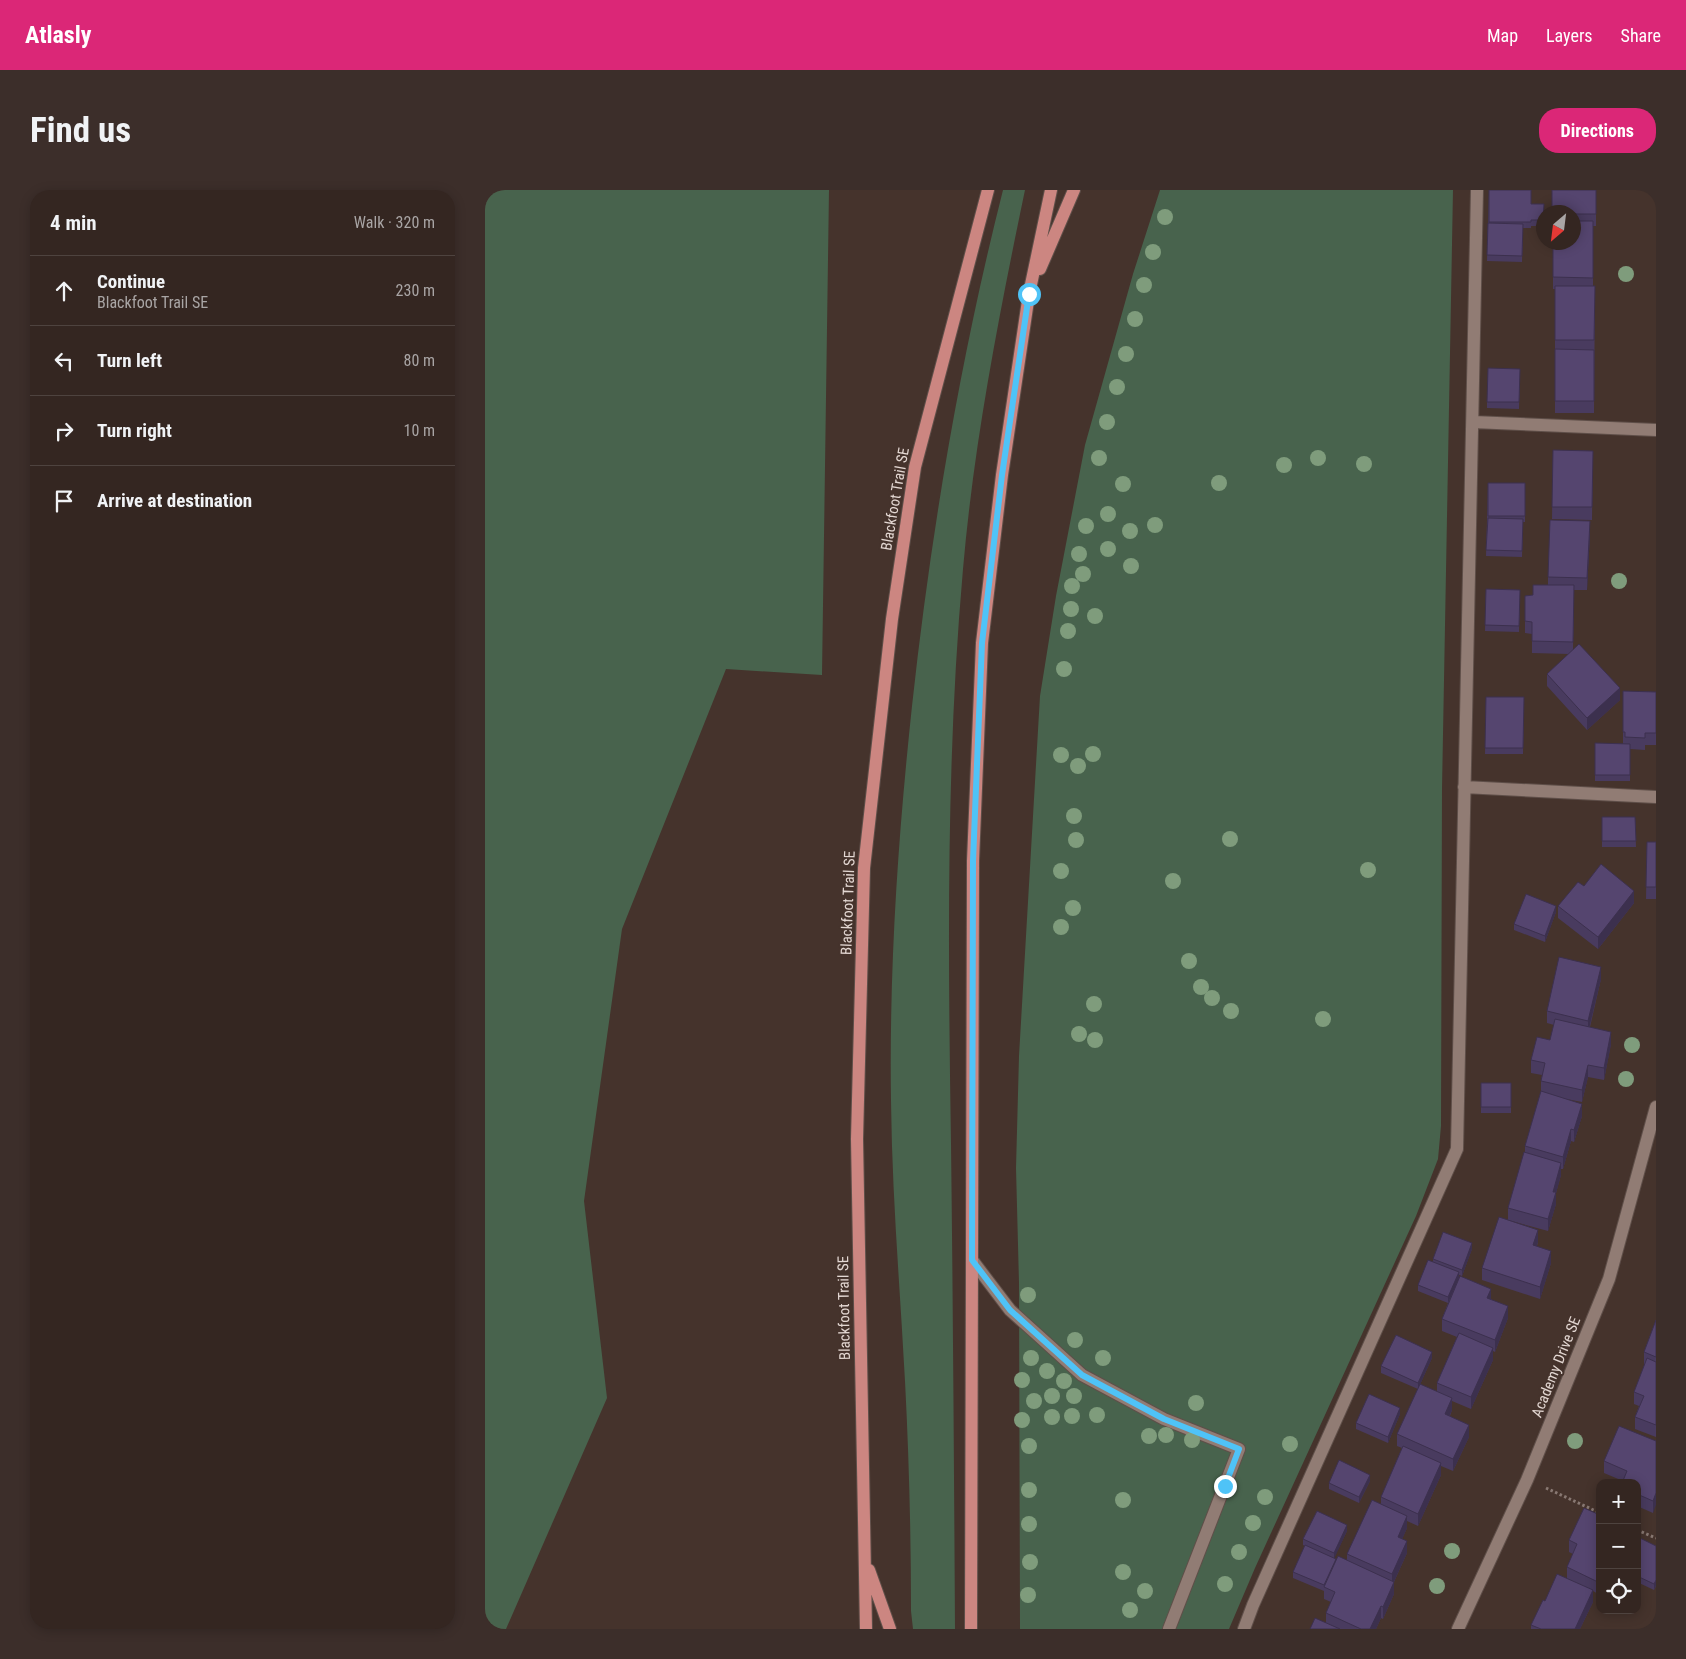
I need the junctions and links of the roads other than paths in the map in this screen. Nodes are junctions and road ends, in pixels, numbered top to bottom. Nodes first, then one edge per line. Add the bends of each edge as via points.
1 (984, 190) edge
2 (988, 190) edge
3 (1051, 190) edge
4 (1074, 190) edge
5 (1477, 190) edge
6 (985, 204) junction
7 (1029, 294) junction
8 (1473, 422) junction
9 (1656, 430) edge
10 (1464, 787) junction
11 (1656, 797) edge
12 (1656, 1107) edge
13 (972, 1260) junction
14 (865, 1561) junction
15 (866, 1629) edge
16 (890, 1629) edge
17 (971, 1629) edge
18 (1169, 1629) edge
19 (1244, 1629) edge
20 (1458, 1629) edge

1 - 6 main road
2 - 6 main road, Blackfoot Trail SE
3 - 7 main road
4 - 7 main road
5 - 8 street
6 - 14 main road, Blackfoot Trail SE via 915,467 892,619 864,868 857,1139
7 - 13 main road via 1002,475 982,643 973,861
8 - 9 street
8 - 10 street
10 - 11 street
10 - 19 street via 1457,1149
12 - 20 street, Academy Drive SE via 1609,1279 1527,1480
13 - 17 main road
13 - 18 street via 1010,1310 1082,1375 1164,1419 1239,1449
14 - 15 main road, Blackfoot Trail SE
14 - 16 main road

